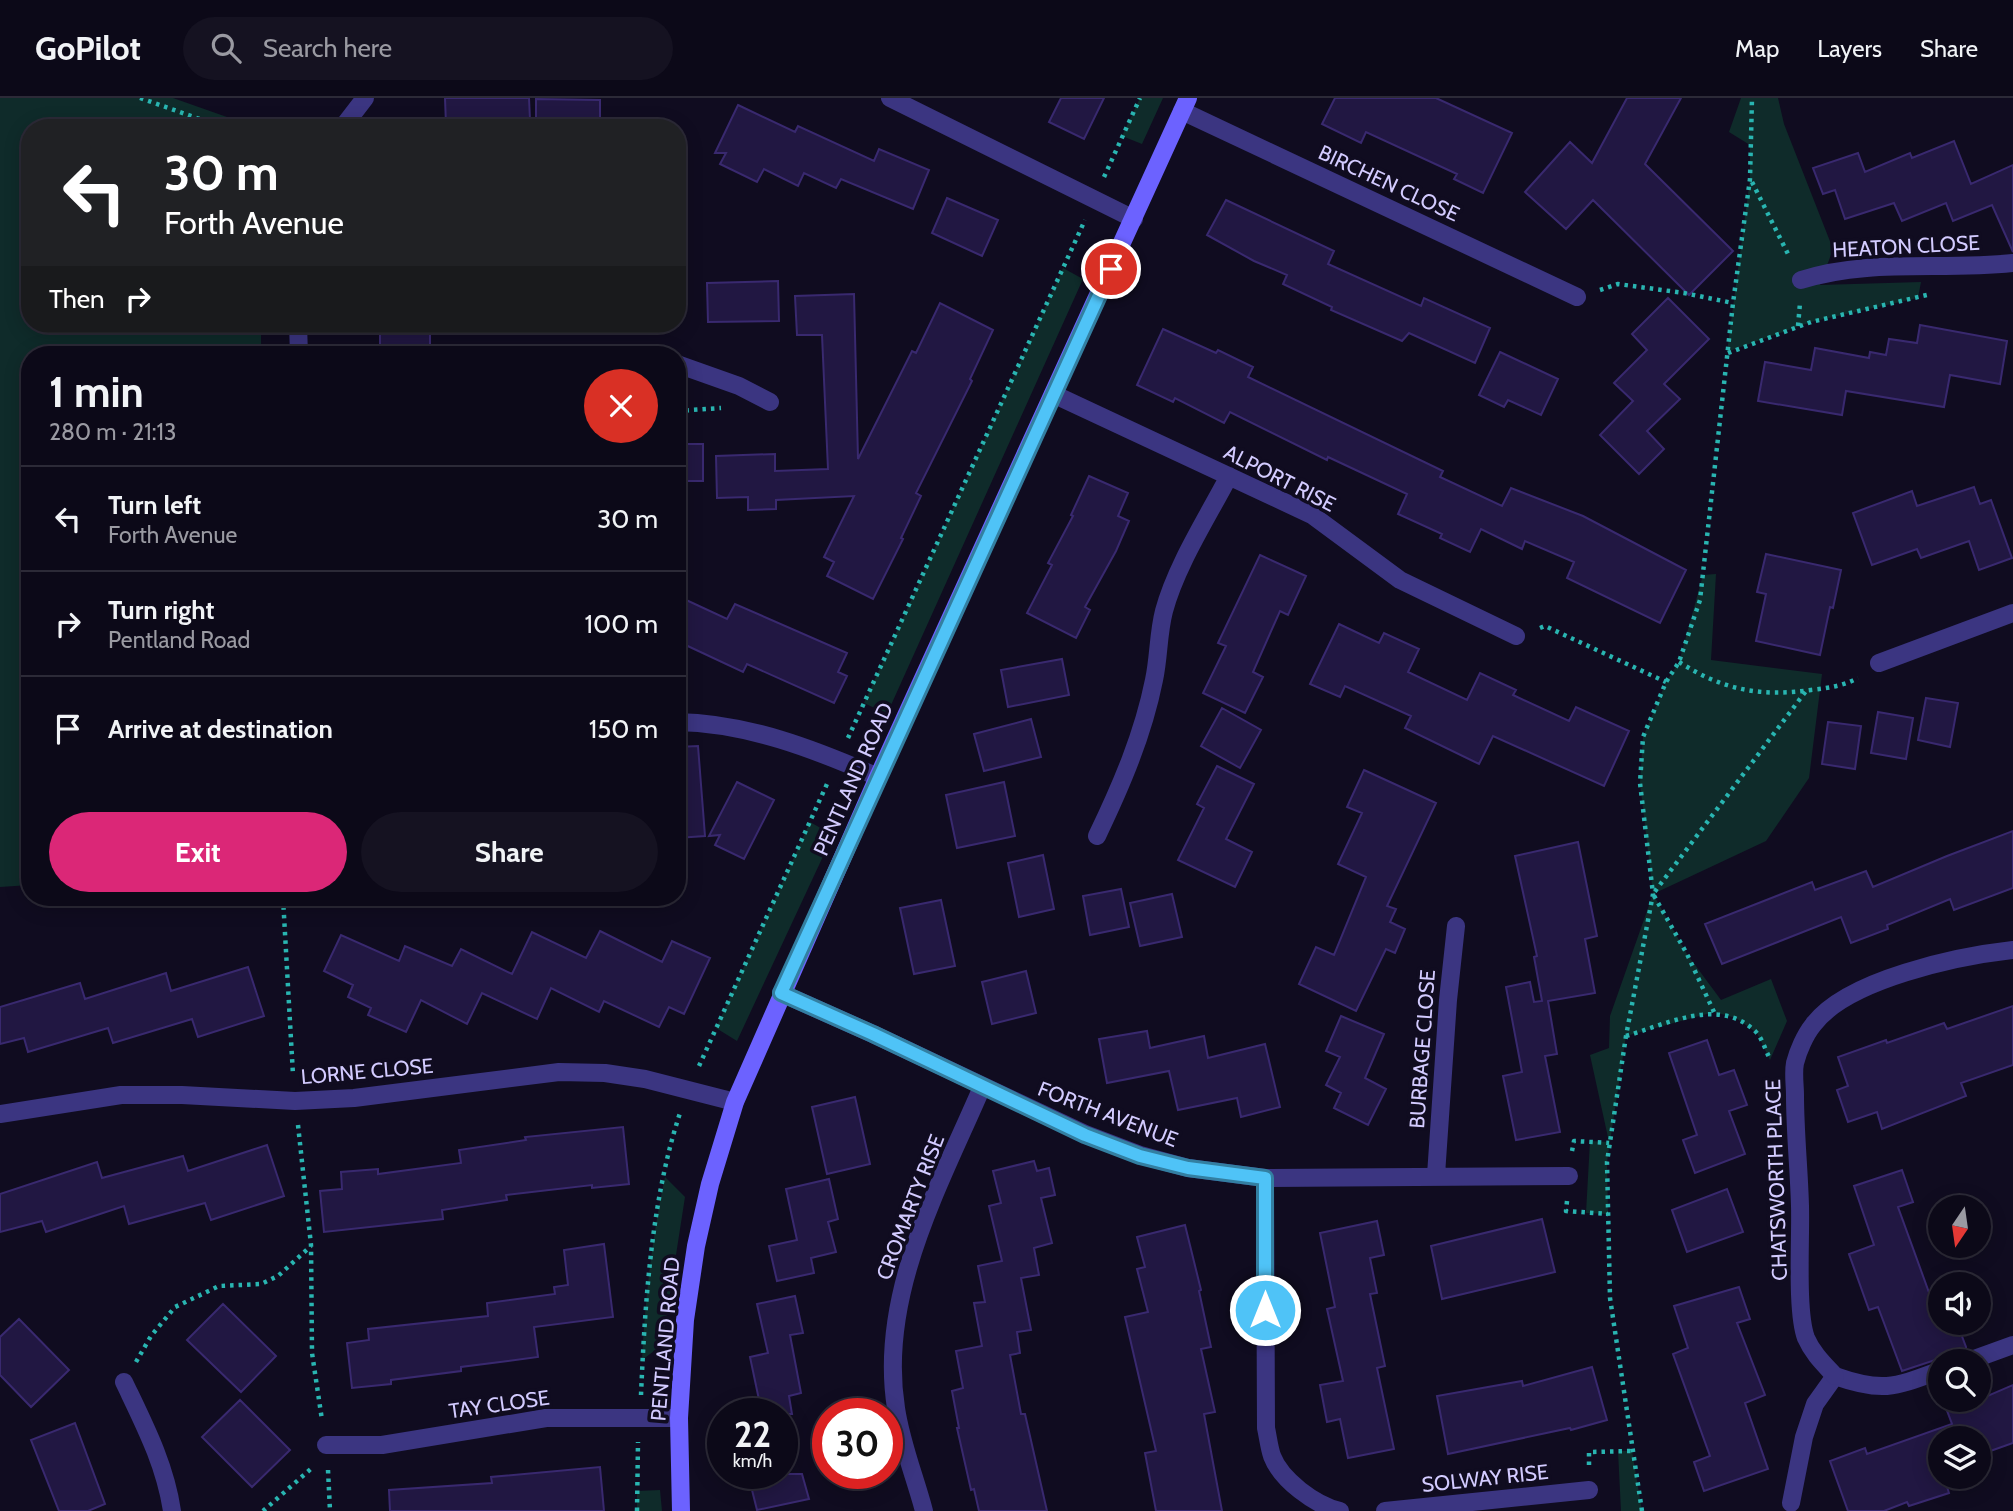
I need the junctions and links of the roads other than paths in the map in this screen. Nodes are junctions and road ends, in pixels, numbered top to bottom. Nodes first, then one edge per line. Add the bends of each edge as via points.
1 (365, 98) edge
2 (890, 98) edge
3 (1185, 104) edge
4 (349, 119) edge
5 (1134, 219) junction
6 (2013, 263) edge
7 (1801, 280) road end
8 (1577, 297) road end
9 (686, 367) edge
10 (1053, 394) junction
11 (770, 402) dead end
12 (1229, 476) junction
13 (2013, 613) edge
14 (1516, 636) road end
15 (1880, 663) road end
16 (686, 722) edge
17 (878, 777) junction
18 (1097, 835) dead end
19 (1456, 926) dead end
20 (2013, 950) edge
21 (781, 993) junction
22 (982, 1087) junction
23 (735, 1102) junction
24 (0, 1114) edge
25 (1436, 1175) junction
26 (1569, 1176) dead end
27 (1265, 1178) junction
28 (2013, 1345) edge
29 (1991, 1353) edge
30 (1928, 1375) edge
31 (1835, 1376) junction
32 (124, 1382) road end
33 (679, 1418) junction
34 (327, 1450) road end
35 (1589, 1490) dead end
36 (1791, 1503) dead end
37 (173, 1511) edge
38 (681, 1511) edge
39 (923, 1511) edge
40 (1340, 1511) edge
41 (1385, 1511) edge

1 - 4 street
2 - 5 street
3 - 5 street, PENTLAND ROAD
3 - 8 street, BIRCHEN CLOSE
5 - 10 street, PENTLAND ROAD
6 - 7 street, HEATON CLOSE via 1847,268
9 - 11 street
10 - 12 street, ALPORT RISE
10 - 17 street, PENTLAND ROAD
12 - 14 street, ALPORT RISE via 1312,515 1400,580
12 - 18 street via 1164,610 1147,712 1120,788
13 - 15 street
16 - 17 street via 767,735
17 - 21 street, PENTLAND ROAD
19 - 25 street, BURBAGE CLOSE
20 - 31 street, CHATSWORTH PLACE via 1947,961 1849,995 1812,1025 1795,1064 1801,1301 1806,1337
21 - 22 street, FORTH AVENUE
21 - 23 street, PENTLAND ROAD
22 - 27 street, FORTH AVENUE via 1140,1156
22 - 39 street, CROMARTY RISE via 920,1233 901,1293 896,1327 896,1407
23 - 24 street, LORNE CLOSE via 645,1079 559,1072 354,1098 295,1101 121,1095
23 - 33 street, PENTLAND ROAD via 696,1246 685,1320
25 - 26 street, FORTH AVENUE
25 - 27 street, FORTH AVENUE
27 - 40 street via 1266,1428 1273,1458 1293,1484 1312,1500
28 - 29 street
30 - 31 street via 1896,1386 1864,1386
31 - 36 street via 1811,1415
32 - 37 street via 155,1445
33 - 34 street, TAY CLOSE via 546,1418
33 - 38 street, PENTLAND ROAD
35 - 41 street, SOLWAY RISE

